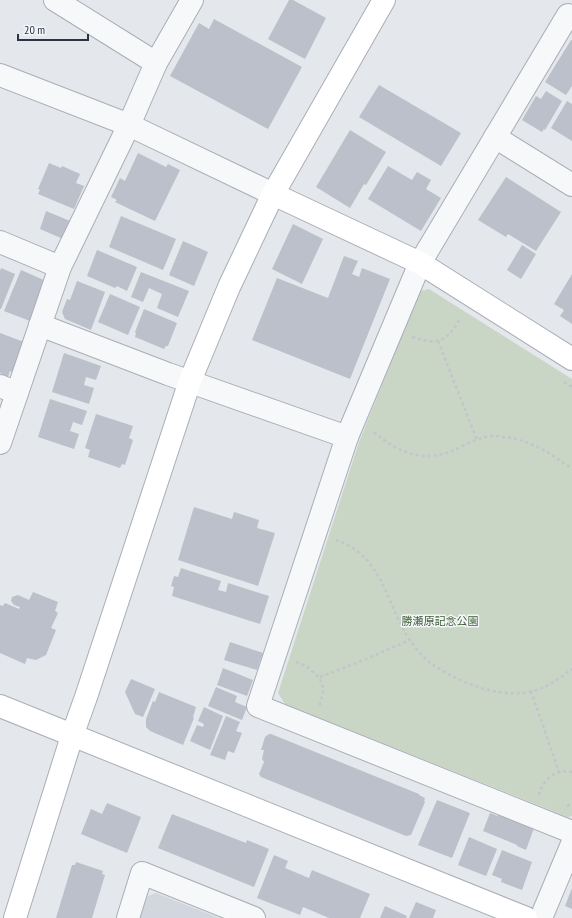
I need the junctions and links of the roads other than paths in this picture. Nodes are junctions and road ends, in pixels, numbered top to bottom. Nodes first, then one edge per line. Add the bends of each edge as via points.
1 (55, 0) edge
2 (192, 0) edge
3 (384, 0) edge
4 (572, 17) edge
5 (156, 63) junction
6 (0, 75) edge
7 (128, 125) junction
8 (495, 137) junction
9 (572, 185) edge
10 (272, 194) junction
11 (0, 242) edge
12 (420, 263) junction
13 (60, 267) junction
14 (40, 325) junction
15 (572, 359) edge
16 (190, 382) junction
17 (9, 389) edge
18 (347, 437) junction
19 (0, 444) edge
20 (0, 706) edge
21 (72, 736) junction
22 (572, 832) edge
23 (572, 844) edge
24 (15, 918) edge
25 (128, 918) edge
26 (254, 918) edge
27 (526, 918) edge
28 (541, 918) edge

1 - 5 street
2 - 5 street
3 - 10 street
4 - 8 street via 568,15
5 - 7 street
6 - 7 street
7 - 10 street
7 - 13 street
8 - 9 street
8 - 12 street
10 - 12 street
10 - 16 street via 229,287
11 - 13 street
12 - 15 street
12 - 18 street
13 - 14 street
14 - 16 street
14 - 17 street
16 - 18 street
16 - 21 street
17 - 19 street
18 - 22 street via 258,706
20 - 21 street
21 - 24 street
21 - 27 street
23 - 28 street
25 - 26 street via 142,873

